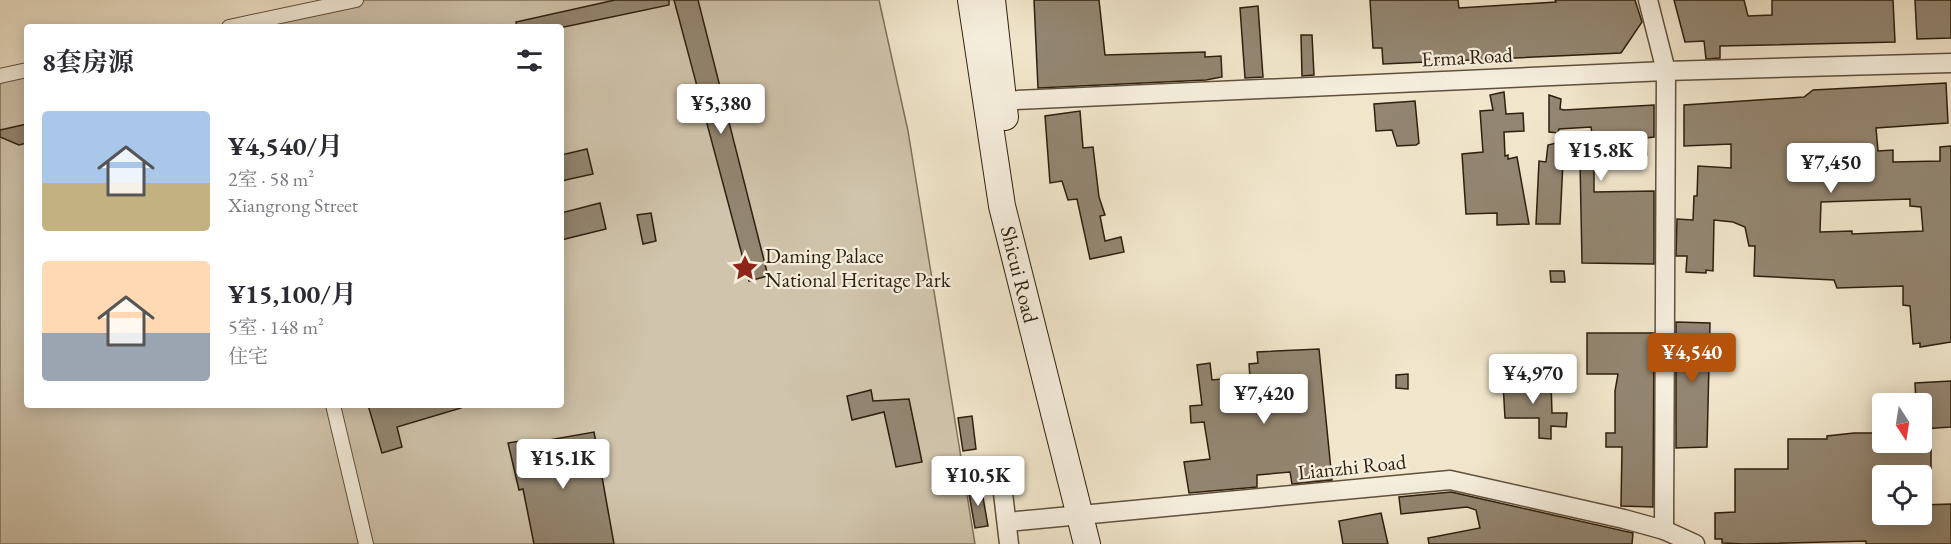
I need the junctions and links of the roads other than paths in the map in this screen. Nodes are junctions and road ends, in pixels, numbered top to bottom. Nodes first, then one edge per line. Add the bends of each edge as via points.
1 (356, 0) edge
2 (971, 0) edge
3 (992, 0) edge
4 (1648, 0) edge
5 (279, 22) edge
6 (259, 24) edge
7 (1951, 63) edge
8 (24, 71) edge
9 (1666, 71) junction
10 (0, 76) edge
11 (994, 100) junction
12 (334, 408) edge
13 (1001, 476) dead end
14 (1087, 514) junction
15 (1007, 522) junction
16 (1664, 530) junction
17 (366, 544) edge
18 (1009, 544) edge
19 (1087, 544) edge
20 (1102, 544) edge
21 (1695, 544) edge

1 - 5 street
2 - 11 main road, Shicui Road
3 - 11 main road, Shicui Road
4 - 9 street
5 - 6 street
7 - 9 street, Erma Road
8 - 10 street
9 - 11 street, Erma Road
9 - 16 street
11 - 14 main road, Shicui Road
12 - 17 street
13 - 15 street
14 - 15 street, Lianzhi Road
14 - 16 street, Lianzhi Road via 1450,480
14 - 19 main road, Shicui Road
14 - 20 main road, Shicui Road
15 - 18 street
16 - 21 street, Lianzhi Road

